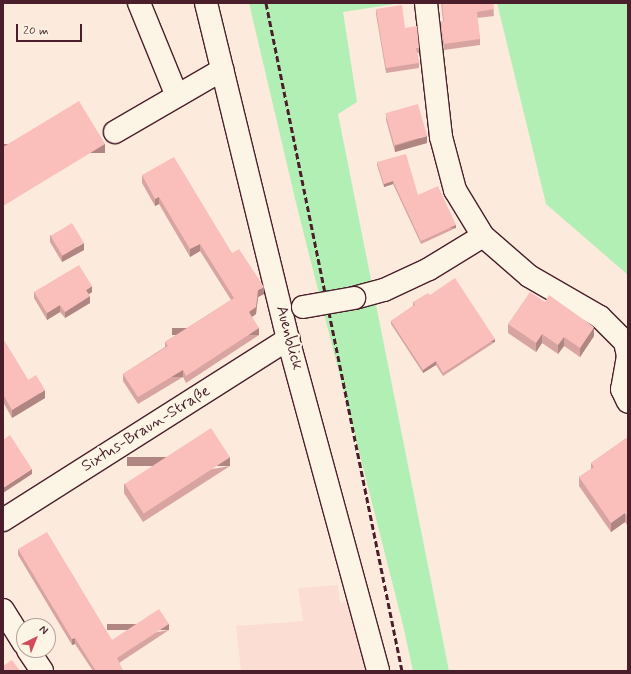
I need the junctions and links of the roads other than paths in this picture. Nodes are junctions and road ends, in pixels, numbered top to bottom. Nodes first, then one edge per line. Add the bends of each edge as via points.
1 (139, 3) edge
2 (206, 3) edge
3 (426, 3) edge
4 (222, 70) junction
5 (177, 96) junction
6 (115, 132) dead end
7 (483, 236) junction
8 (292, 309) junction
9 (288, 339) junction
10 (628, 402) edge
11 (3, 520) edge
12 (3, 610) edge
13 (16, 630) edge
14 (33, 658) edge
15 (42, 671) edge
16 (378, 671) edge

1 - 5 street
2 - 4 street, Auenblick
3 - 7 street via 441,137 455,190
4 - 5 street
4 - 8 street, Auenblick
5 - 6 street
7 - 8 street, bridge via 429,269 384,290
7 - 10 street via 528,276 600,317 625,342 628,356 622,389
8 - 9 street, Auenblick
9 - 11 street, Sixtus-Braun-Straße
9 - 16 street, Auenblick
12 - 13 street
14 - 15 street

